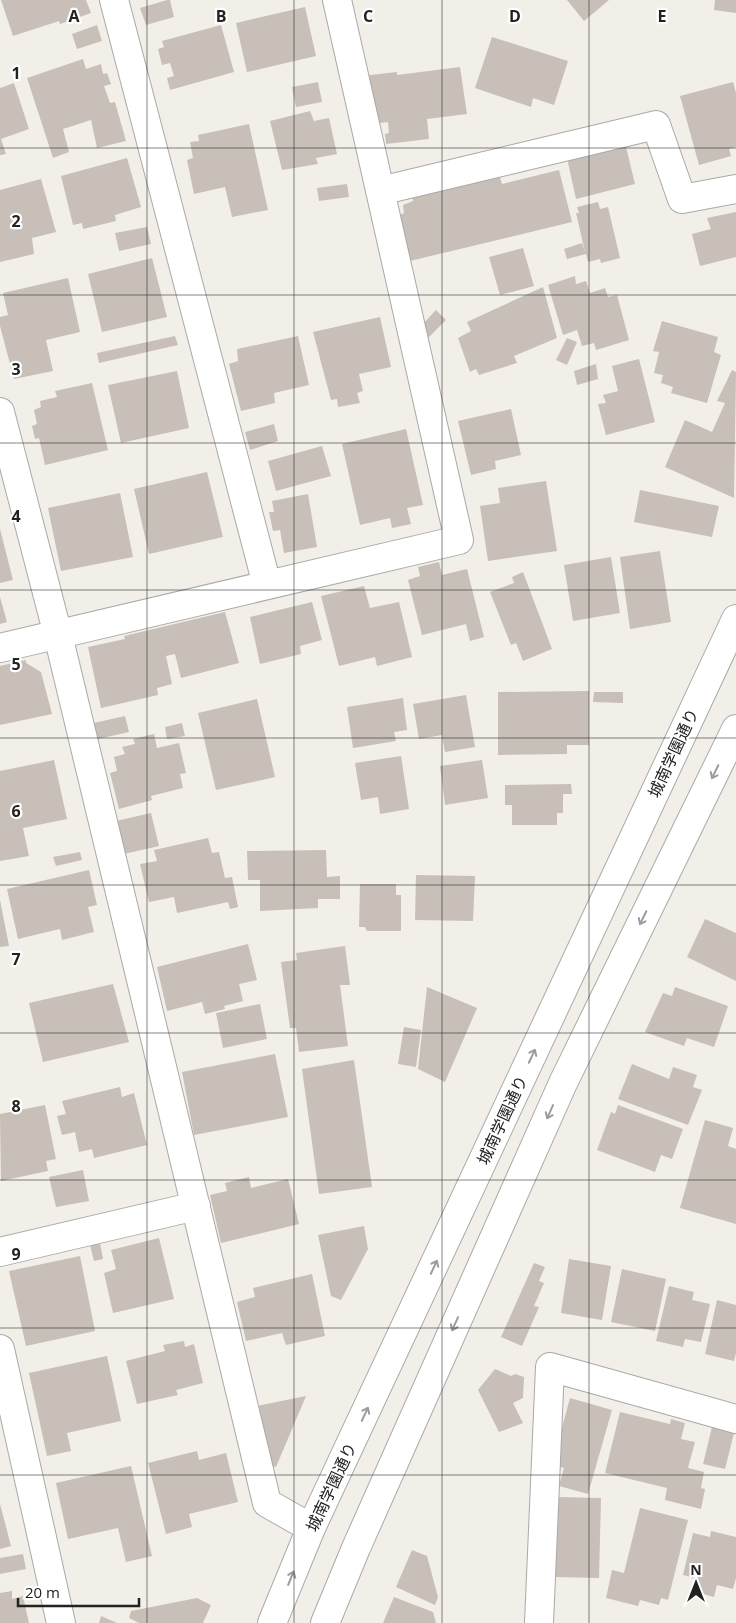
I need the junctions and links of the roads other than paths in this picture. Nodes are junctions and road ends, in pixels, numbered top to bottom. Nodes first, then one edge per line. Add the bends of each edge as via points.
1 (114, 0) edge
2 (337, 0) edge
3 (736, 189) edge
4 (380, 191) junction
5 (0, 412) edge
6 (267, 585) junction
7 (736, 619) edge
8 (58, 634) junction
9 (0, 648) edge
10 (736, 729) edge
11 (196, 1206) junction
12 (0, 1252) edge
13 (0, 1349) edge
14 (736, 1419) edge
15 (311, 1528) junction
16 (61, 1623) edge
17 (272, 1623) edge
18 (325, 1623) edge
19 (539, 1623) edge

1 - 6 street
2 - 4 street
3 - 4 street via 682,199 656,125
4 - 6 street via 459,540
5 - 8 street
6 - 8 street
15 -> 7 street, 城南学園通り
8 - 9 street
8 - 11 street
10 -> 18 street via 563,1083
11 - 12 street
11 - 15 street via 267,1502
13 - 16 street
14 - 19 street via 550,1368
17 -> 15 street, 城南学園通り

